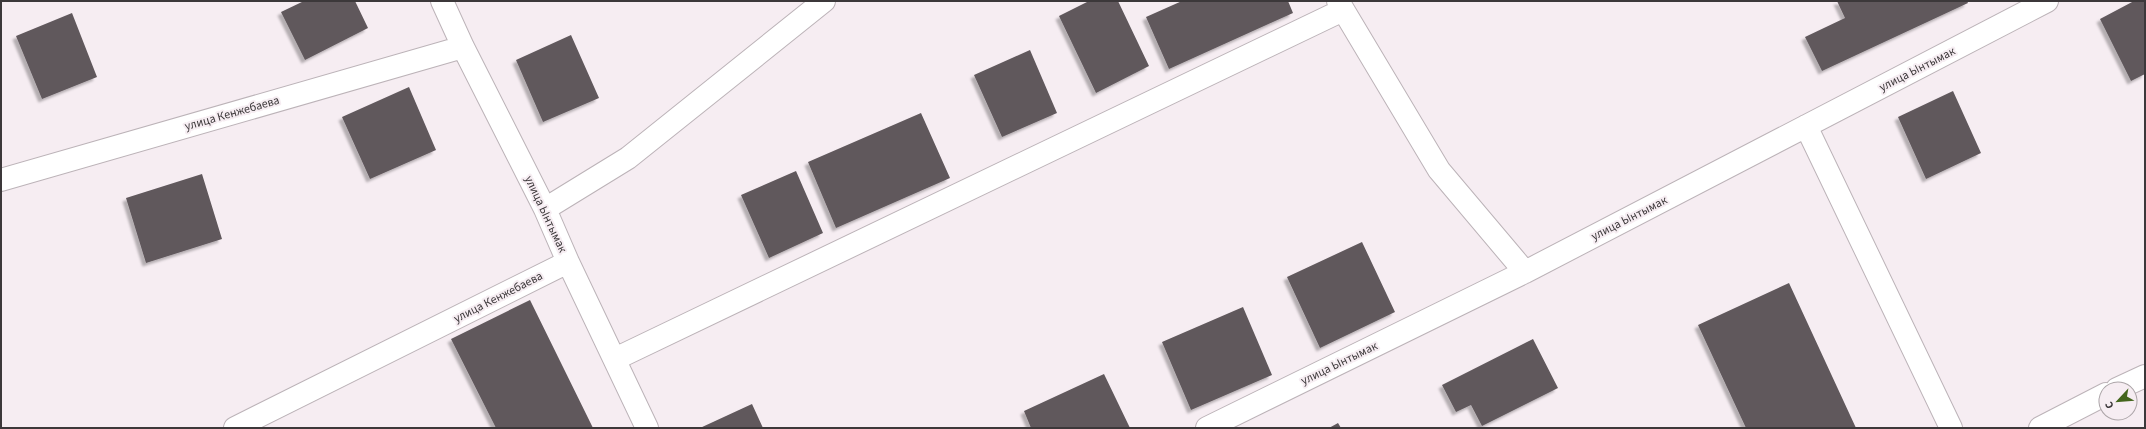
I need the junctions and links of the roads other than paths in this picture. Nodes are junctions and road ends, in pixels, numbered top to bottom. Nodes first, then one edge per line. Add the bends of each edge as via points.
1 (442, 1) edge
2 (824, 1) edge
3 (2040, 3) edge
4 (1341, 6) edge
5 (463, 47) junction
6 (1806, 126) junction
7 (1, 180) edge
8 (545, 210) junction
9 (568, 262) junction
10 (1525, 272) junction
11 (615, 359) junction
12 (2145, 376) edge
13 (2134, 381) edge
14 (2098, 398) edge
15 (235, 428) edge
16 (647, 428) edge
17 (1207, 428) edge
18 (1951, 428) edge
19 (2040, 428) edge

1 - 5 street, улица Ынтымак
2 - 8 street via 628,158
3 - 6 street, улица Ынтымак
4 - 10 street via 1439,170
4 - 11 street
5 - 7 street, улица Кенжебаева
5 - 8 street, улица Ынтымак
6 - 10 street, улица Ынтымак
6 - 18 street
8 - 9 street, улица Ынтымак
9 - 11 street, улица Ынтымак
9 - 15 street, улица Кенжебаева
10 - 17 street, улица Ынтымак
11 - 16 street, улица Ынтымак
12 - 13 street
14 - 19 street

